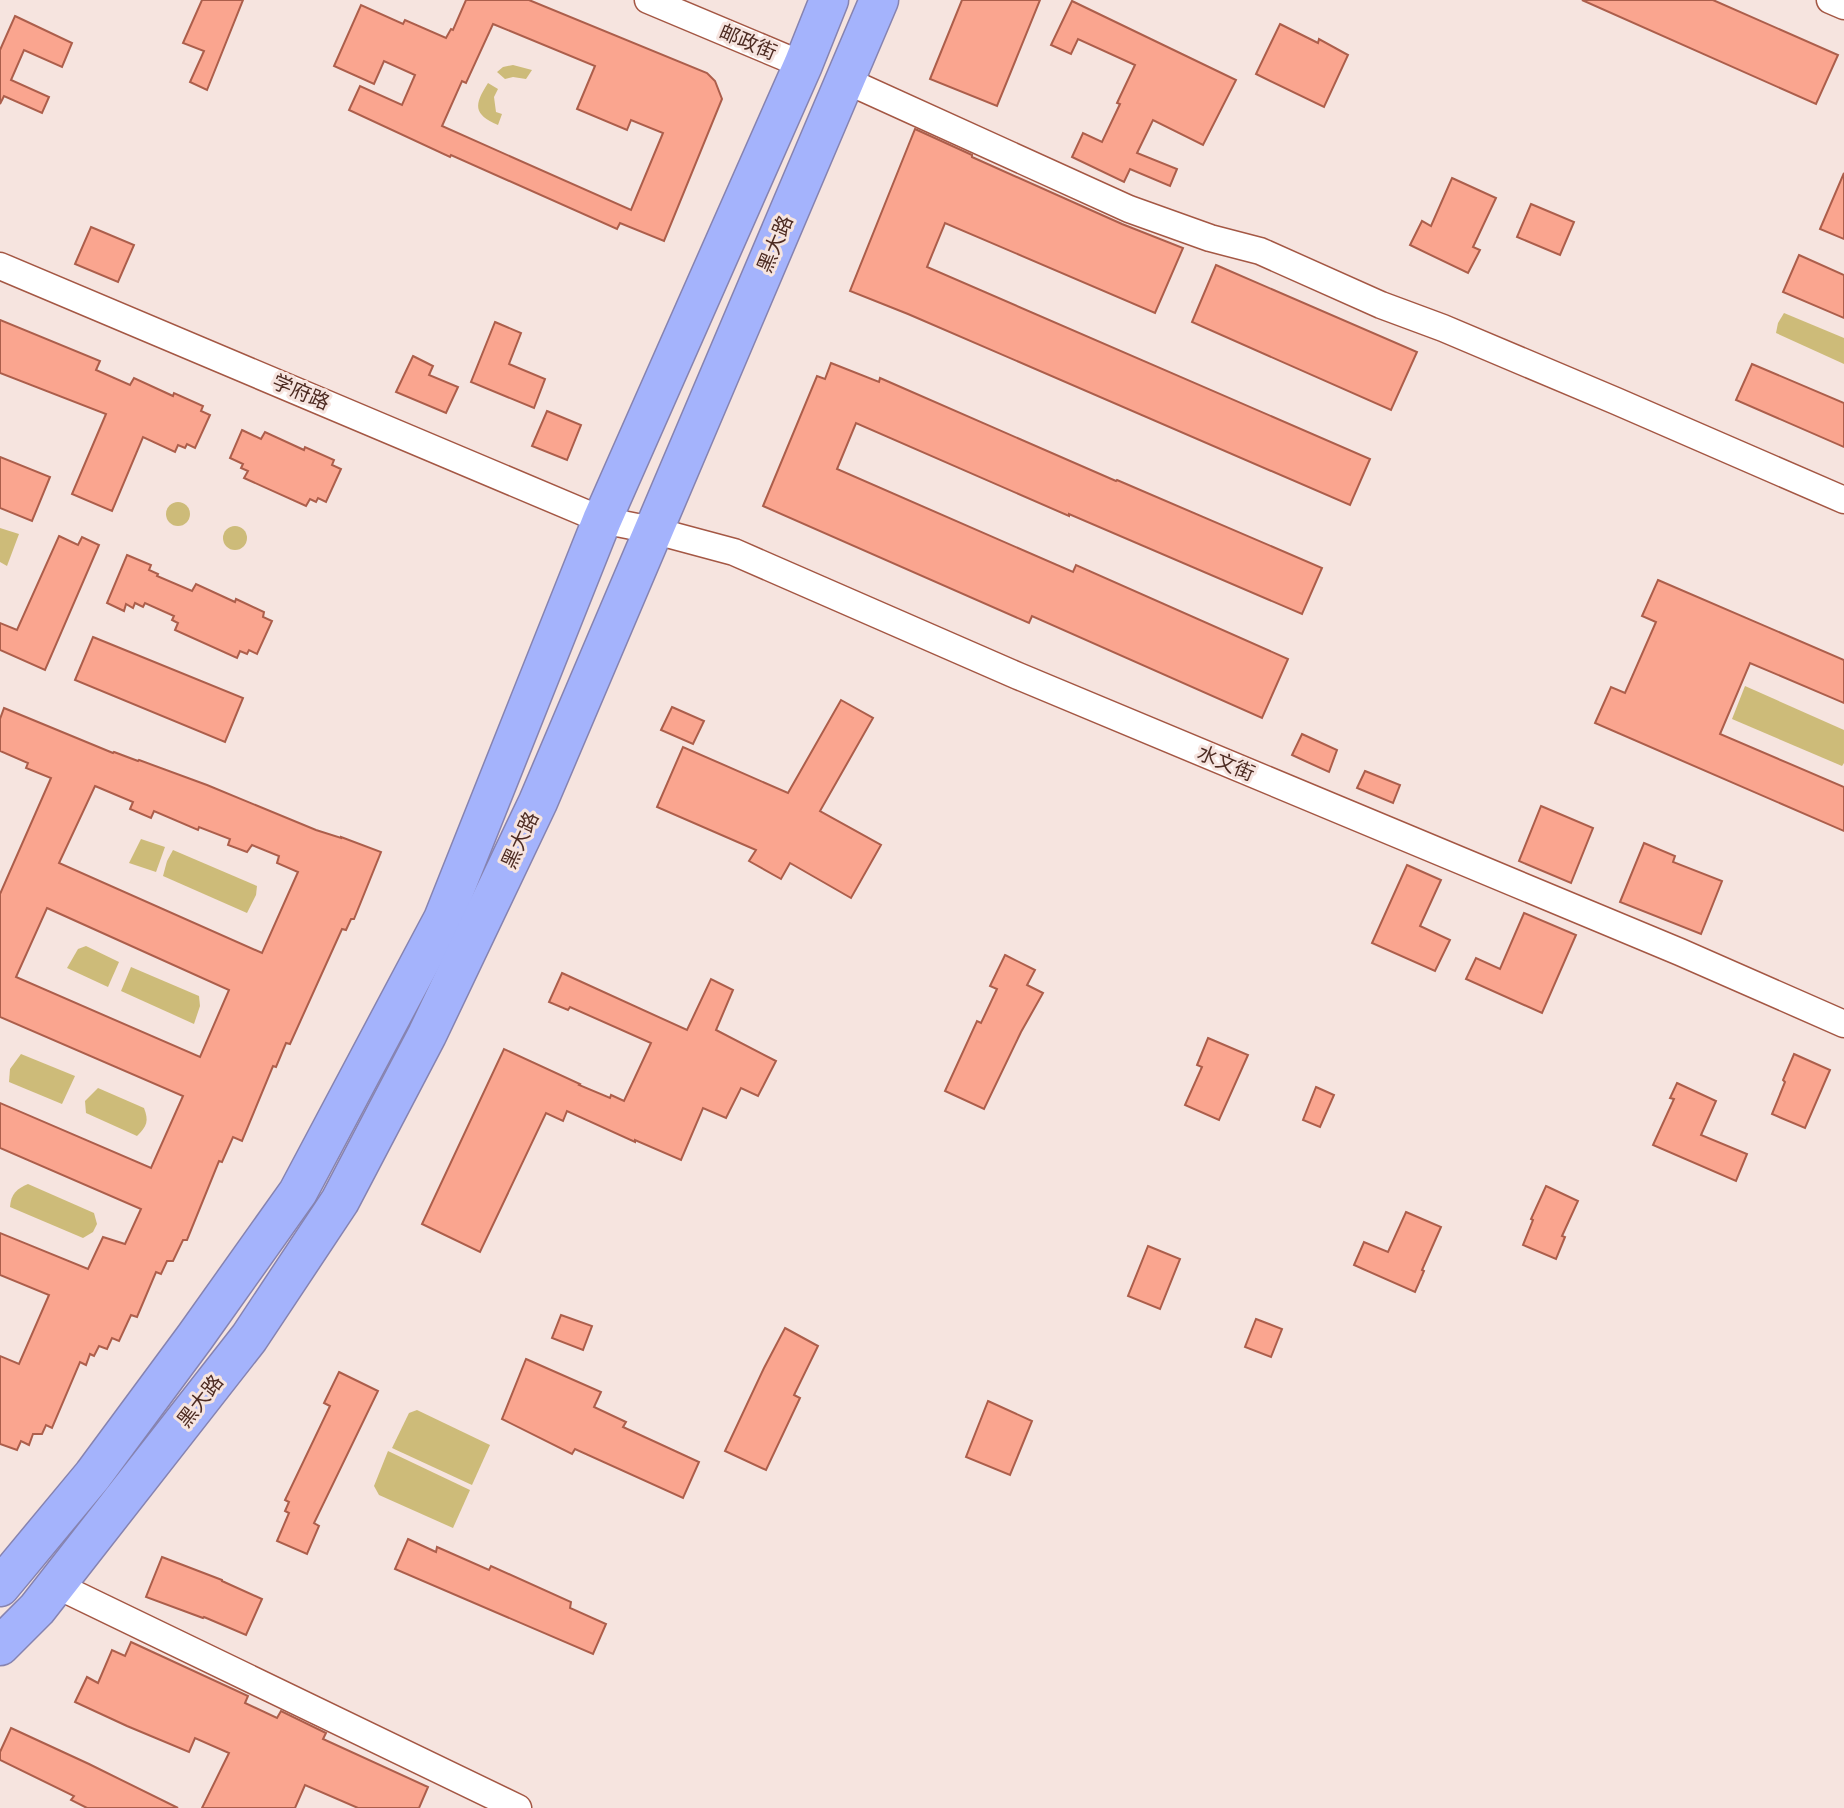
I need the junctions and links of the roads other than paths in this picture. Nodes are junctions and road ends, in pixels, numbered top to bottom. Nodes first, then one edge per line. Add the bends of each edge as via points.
1 (648, 0) edge
2 (829, 0) edge
3 (879, 0) edge
4 (1830, 0) edge
5 (1844, 6) edge
6 (803, 65) junction
7 (845, 80) junction
8 (0, 266) edge
9 (1844, 500) edge
10 (602, 520) junction
11 (652, 530) junction
12 (1844, 1024) edge
13 (0, 1587) edge
14 (46, 1597) junction
15 (0, 1646) edge
16 (518, 1808) edge

1 - 6 street, 邮政街
2 - 6 highway, 黑大路
3 - 7 highway, 黑大路
4 - 5 street
6 - 10 highway, 黑大路
7 - 9 street via 1129,209 1260,251
7 - 11 highway, 黑大路
8 - 10 street, 学府路
10 - 11 street, 水文街
10 - 13 highway, 黑大路 via 443,919 298,1192 93,1475
11 - 12 street, 水文街 via 734,552
11 - 14 highway, 黑大路 via 533,813 340,1201 249,1338
13 - 14 street
14 - 15 highway, 黑大路
14 - 16 street

